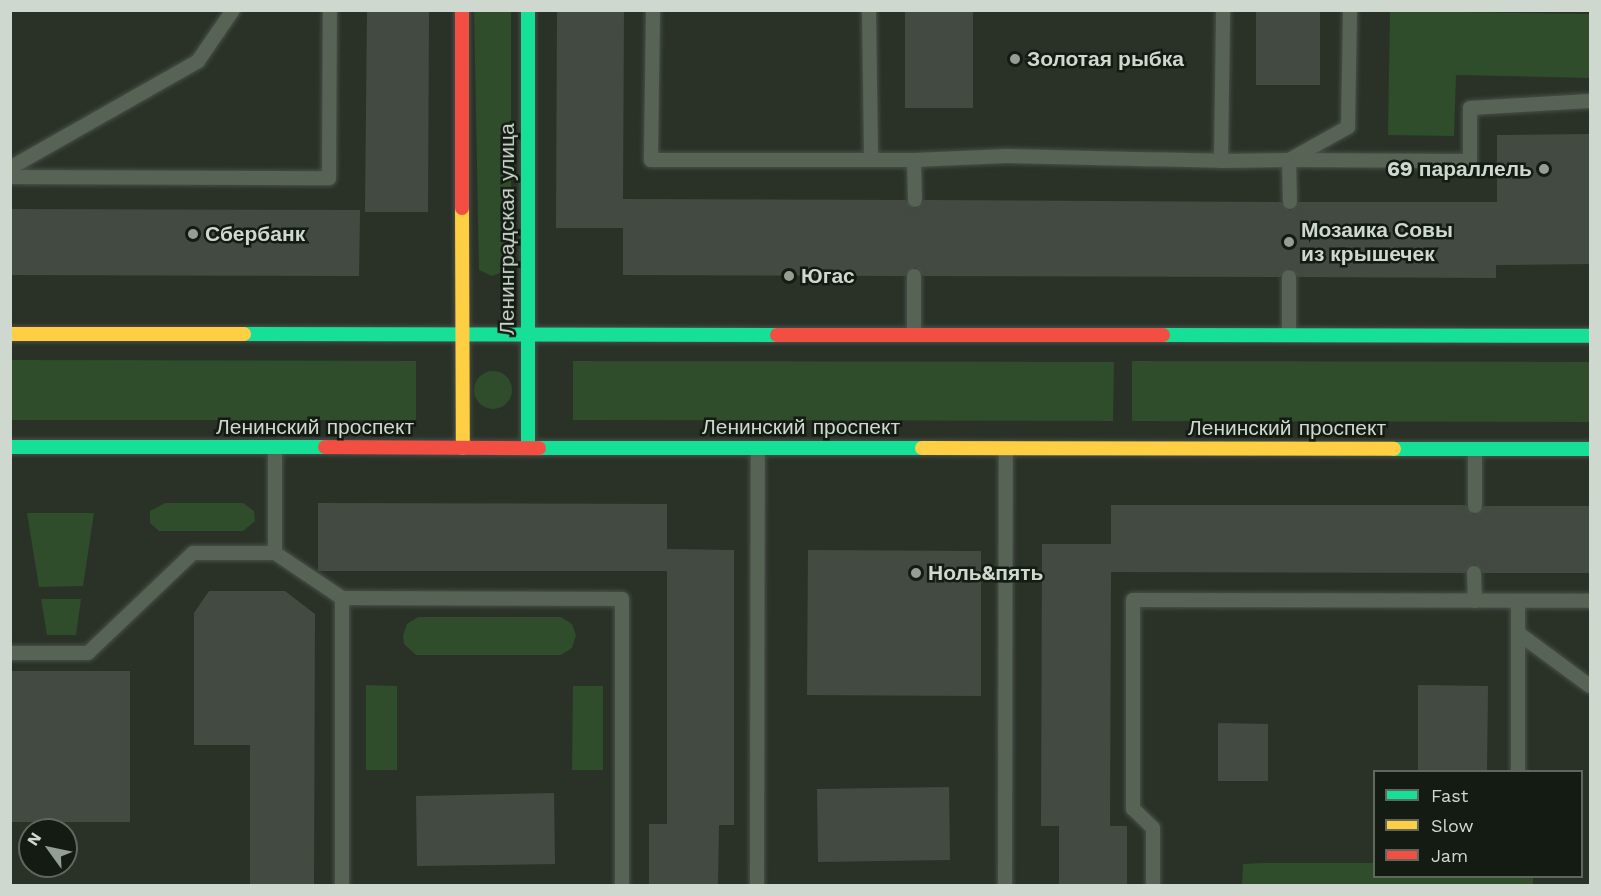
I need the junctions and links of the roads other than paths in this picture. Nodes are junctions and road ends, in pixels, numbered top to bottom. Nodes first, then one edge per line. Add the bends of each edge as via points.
1 (233, 10) edge
2 (330, 10) edge
3 (462, 10) edge
4 (528, 10) edge
5 (653, 10) edge
6 (869, 10) edge
7 (1223, 10) edge
8 (1350, 10) edge
9 (1590, 101) edge
10 (871, 160) junction
11 (914, 160) junction
12 (1289, 160) junction
13 (1221, 161) junction
14 (10, 168) edge
15 (10, 177) edge
16 (915, 200) dead end
17 (1290, 202) dead end
18 (914, 276) dead end
19 (1289, 277) dead end
20 (10, 334) edge
21 (463, 334) junction
22 (528, 334) junction
23 (914, 335) junction
24 (1289, 335) junction
25 (1590, 336) edge
26 (10, 447) edge
27 (274, 447) junction
28 (463, 448) junction
29 (528, 448) junction
30 (758, 448) junction
31 (1006, 448) junction
32 (1475, 449) junction
33 (1590, 449) edge
34 (1475, 506) dead end
35 (275, 553) junction
36 (1474, 573) dead end
37 (342, 598) junction
38 (1474, 601) junction
39 (1518, 601) junction
40 (1590, 601) edge
41 (1518, 633) junction
42 (10, 653) edge
43 (1590, 686) edge
44 (1518, 770) edge
45 (342, 885) edge
46 (622, 885) edge
47 (757, 885) edge
48 (1005, 885) edge
49 (1153, 885) edge

1 - 14 lane via 198,61
2 - 15 lane via 329,178
3 - 21 main road
4 - 22 main road, Ленинградская улица
5 - 10 lane via 651,160
6 - 10 lane
7 - 13 lane
8 - 12 lane via 1348,127
9 - 12 lane via 1470,108 1470,161
10 - 11 lane
11 - 13 lane via 1007,156
11 - 16 lane
12 - 13 lane
12 - 17 lane
18 - 23 lane
19 - 24 lane
20 - 21 main road
21 - 22 main road
21 - 28 main road
22 - 23 main road
22 - 29 main road, Ленинградская улица
23 - 24 main road
24 - 25 main road
26 - 27 main road, Ленинский проспект
27 - 28 main road, Ленинский проспект
27 - 35 lane
28 - 29 main road, Ленинский проспект
29 - 30 main road, Ленинский проспект
30 - 31 main road, Ленинский проспект
30 - 47 lane
31 - 32 main road, Ленинский проспект
31 - 48 lane
32 - 33 main road, Ленинский проспект
32 - 34 lane
35 - 37 lane
35 - 42 lane via 193,553 88,653
36 - 38 lane
37 - 45 lane
37 - 46 lane via 622,598
38 - 39 lane
38 - 49 lane via 1133,600 1133,809 1154,828
39 - 40 lane
39 - 41 lane
41 - 43 lane
41 - 44 lane

